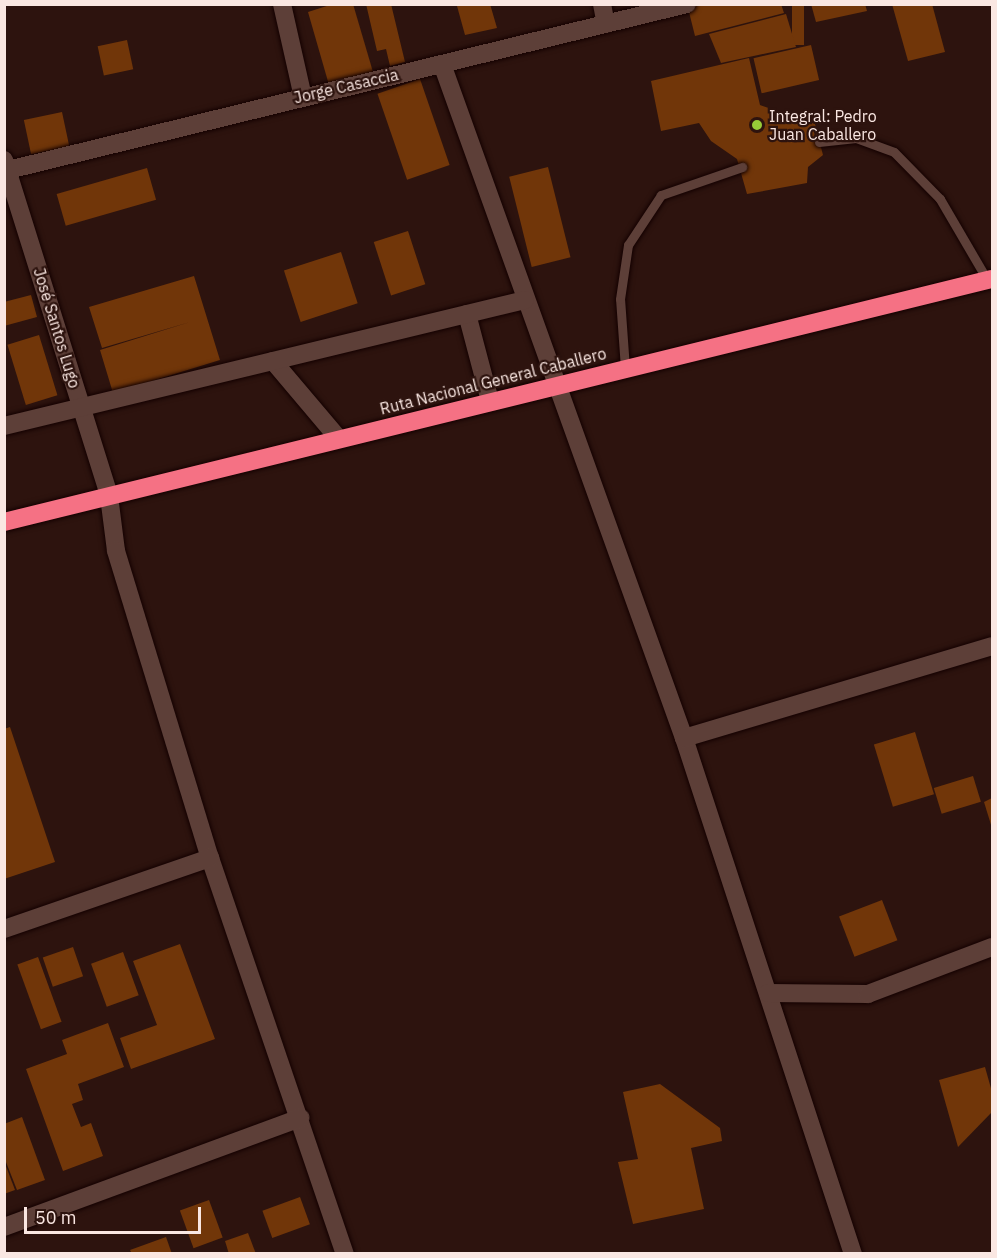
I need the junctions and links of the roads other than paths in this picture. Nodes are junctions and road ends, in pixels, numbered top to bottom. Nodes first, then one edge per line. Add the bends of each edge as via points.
1 (282, 4) edge
2 (602, 4) edge
3 (687, 4) edge
4 (606, 24) junction
5 (442, 64) junction
6 (303, 97) junction
7 (819, 142) dead end
8 (5, 167) edge
9 (742, 167) dead end
10 (990, 280) edge
11 (525, 300) junction
12 (467, 314) junction
13 (273, 361) junction
14 (625, 368) junction
15 (556, 385) junction
16 (490, 401) junction
17 (82, 408) junction
18 (4, 426) edge
19 (339, 439) junction
20 (109, 496) junction
21 (4, 522) edge
22 (993, 646) edge
23 (684, 738) junction
24 (210, 858) junction
25 (4, 929) edge
26 (993, 947) edge
27 (768, 993) junction
28 (301, 1118) junction
29 (4, 1227) edge
30 (345, 1254) edge
31 (853, 1254) edge

1 - 6 street
2 - 4 street
3 - 4 street, Jorge Casaccia
4 - 5 street, Jorge Casaccia
5 - 6 street, Jorge Casaccia
5 - 11 street
6 - 8 street, Jorge Casaccia
7 - 10 lane via 856,138 894,152 940,199
8 - 17 street, José Santos Lugo
9 - 14 lane via 661,195 628,245 620,299
10 - 14 highway, Ruta Nacional General Caballero
11 - 12 street
11 - 15 street
12 - 13 street
12 - 16 street
13 - 17 street
13 - 19 street
14 - 15 highway, Ruta Nacional General Caballero
15 - 16 highway, Ruta Nacional General Caballero
15 - 23 street
16 - 19 highway, Ruta Nacional General Caballero
17 - 18 street
17 - 20 street, José Santos Lugo
19 - 20 highway, Ruta Nacional General Caballero
20 - 21 highway, Ruta Nacional General Caballero
20 - 24 street, José Santos Lugo via 116,551
22 - 23 street
23 - 27 street
24 - 25 street
24 - 28 street, José Santos Lugo
26 - 27 street via 868,994
27 - 31 street
28 - 29 street
28 - 30 street, José Santos Lugo

